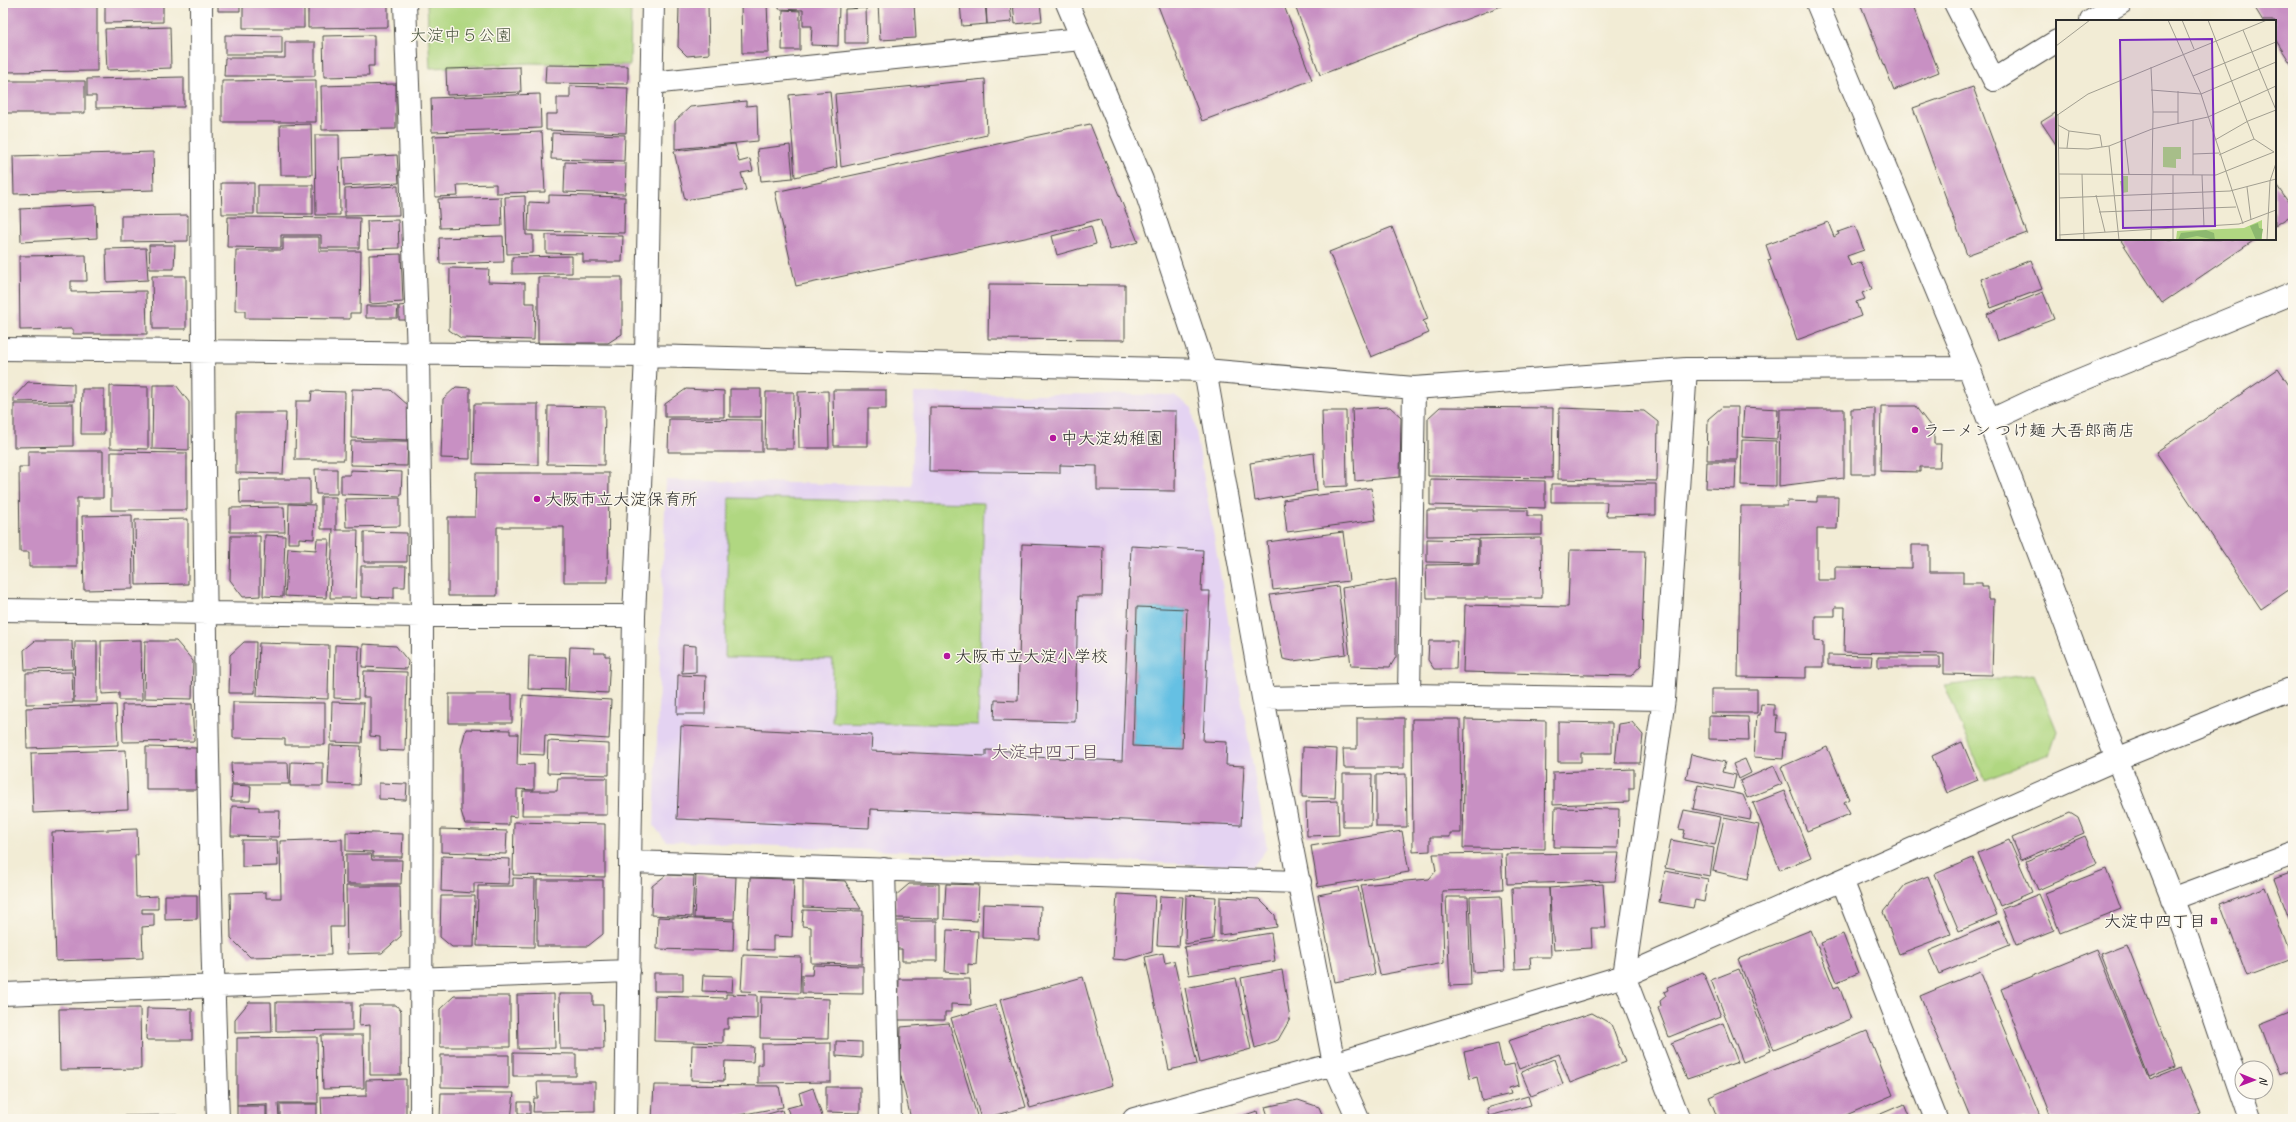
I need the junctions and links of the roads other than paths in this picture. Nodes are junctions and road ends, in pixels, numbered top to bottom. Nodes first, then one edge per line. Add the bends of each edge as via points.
1 (201, 3) edge
2 (405, 3) edge
3 (653, 3) edge
4 (1067, 3) edge
5 (1817, 3) edge
6 (1955, 3) edge
7 (2120, 3) edge
8 (2093, 20) edge
9 (1081, 39) junction
10 (2056, 42) edge
11 (651, 83) junction
12 (2293, 293) edge
13 (3, 349) edge
14 (203, 352) junction
15 (418, 354) junction
16 (646, 356) junction
17 (1686, 368) junction
18 (1969, 368) junction
19 (1204, 370) junction
20 (1414, 388) junction
21 (1989, 421) junction
22 (3, 610) edge
23 (205, 613) junction
24 (422, 616) junction
25 (634, 616) junction
26 (2293, 688) edge
27 (1409, 695) junction
28 (1264, 698) junction
29 (1664, 699) junction
30 (2116, 759) junction
31 (2293, 854) edge
32 (630, 862) junction
33 (884, 869) junction
34 (1842, 880) junction
35 (1300, 882) junction
36 (2172, 899) junction
37 (629, 971) junction
38 (1624, 976) junction
39 (421, 978) junction
40 (213, 986) junction
41 (3, 994) edge
42 (1334, 1064) junction
43 (218, 1119) edge
44 (421, 1119) edge
45 (626, 1119) edge
46 (890, 1119) edge
47 (1134, 1119) edge
48 (1358, 1119) edge
49 (1679, 1119) edge
50 (1936, 1119) edge
51 (2249, 1119) edge

1 - 14 street
2 - 15 street
3 - 11 street
4 - 9 street
5 - 18 street
6 - 10 street via 1994,80
7 - 8 street
9 - 11 street
9 - 19 street via 1142,180
11 - 16 street
12 - 21 street via 2038,398
13 - 14 street
14 - 15 street
14 - 23 street
15 - 16 street
15 - 24 street
16 - 19 street
16 - 25 street
17 - 18 street
17 - 20 street
17 - 29 street
18 - 21 street
19 - 20 street
19 - 28 street
20 - 27 street
21 - 30 street
22 - 23 street
23 - 24 street
23 - 40 street
24 - 25 street
24 - 39 street
25 - 32 street
26 - 30 street
27 - 28 street
27 - 29 street
28 - 35 street
29 - 38 street
30 - 34 street
30 - 36 street
31 - 36 street
32 - 33 street
32 - 37 street
33 - 35 street
33 - 46 street
34 - 38 street
34 - 50 street
35 - 42 street
36 - 51 street
37 - 39 street
37 - 45 street
38 - 42 street
38 - 49 street
39 - 40 street
39 - 44 street
40 - 41 street
40 - 43 street
42 - 47 street
42 - 48 street

